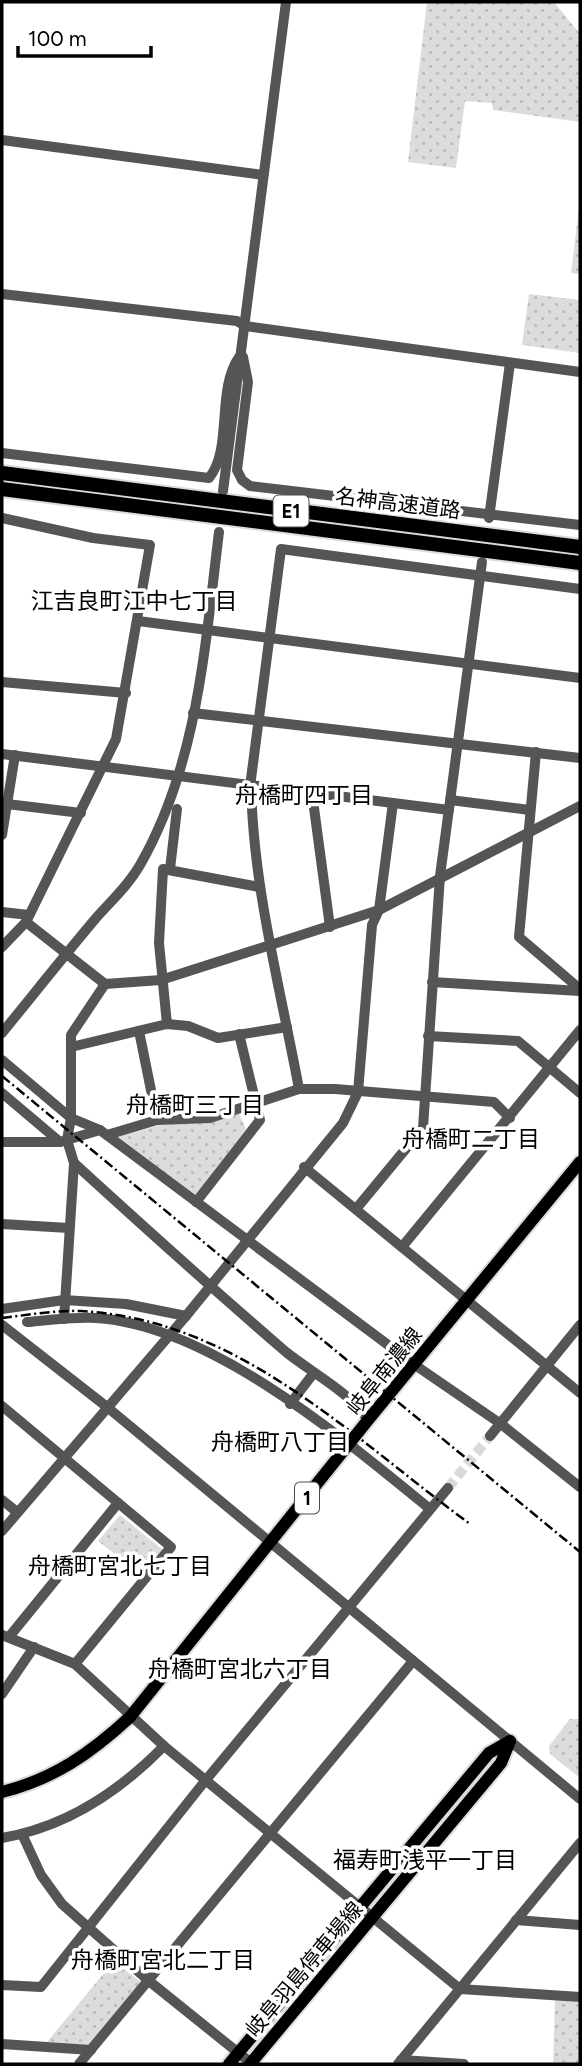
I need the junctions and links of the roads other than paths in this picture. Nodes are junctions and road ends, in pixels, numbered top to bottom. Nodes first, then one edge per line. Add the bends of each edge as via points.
1 (286, 2) edge
2 (2, 140) edge
3 (263, 175) junction
4 (2, 294) edge
5 (245, 326) junction
6 (242, 354) junction
7 (510, 363) junction
8 (580, 372) edge
9 (2, 453) edge
10 (2, 473) edge
11 (2, 489) edge
12 (223, 491) dead end
13 (2, 517) edge
14 (489, 518) junction
15 (580, 525) edge
16 (219, 532) dead end
17 (580, 547) edge
18 (482, 562) dead end
19 (580, 563) edge
20 (482, 576) junction
21 (580, 589) edge
22 (138, 621) junction
23 (207, 630) junction
24 (270, 637) junction
25 (470, 664) junction
26 (580, 677) edge
27 (2, 682) edge
28 (126, 693) junction
29 (193, 713) junction
30 (259, 719) junction
31 (459, 742) junction
32 (536, 752) junction
33 (2, 754) edge
34 (15, 755) junction
35 (580, 758) edge
36 (105, 766) junction
37 (180, 776) junction
38 (251, 786) junction
39 (312, 793) junction
40 (393, 803) junction
41 (7, 804) junction
42 (450, 805) junction
43 (580, 805) edge
44 (177, 809) dead end
45 (530, 810) junction
46 (81, 813) junction
47 (2, 830) edge
48 (527, 835) junction
49 (170, 869) junction
50 (440, 876) junction
51 (259, 887) junction
52 (379, 910) junction
53 (2, 912) edge
54 (28, 919) junction
55 (330, 927) junction
56 (271, 944) junction
57 (2, 947) edge
58 (67, 956) junction
59 (161, 980) junction
60 (432, 982) junction
61 (105, 984) junction
62 (580, 990) edge
63 (167, 1024) junction
64 (288, 1027) junction
65 (580, 1030) edge
66 (139, 1031) junction
67 (2, 1034) edge
68 (239, 1034) junction
69 (428, 1036) junction
70 (71, 1047) junction
71 (2, 1059) edge
72 (550, 1067) junction
73 (299, 1089) junction
74 (2, 1093) edge
75 (358, 1093) junction
76 (580, 1093) edge
77 (425, 1098) junction
78 (258, 1102) junction
79 (71, 1118) junction
80 (510, 1118) junction
81 (157, 1120) junction
82 (104, 1132) junction
83 (63, 1141) junction
84 (2, 1142) edge
85 (75, 1163) junction
86 (580, 1163) edge
87 (304, 1167) junction
88 (196, 1202) junction
89 (356, 1209) junction
90 (2, 1224) edge
91 (69, 1228) junction
92 (246, 1240) junction
93 (402, 1247) junction
94 (210, 1286) junction
95 (64, 1300) junction
96 (466, 1300) junction
97 (2, 1309) edge
98 (186, 1316) junction
99 (65, 1319) junction
100 (27, 1322) dead end
101 (2, 1325) edge
102 (580, 1325) edge
103 (169, 1336) junction
104 (415, 1366) junction
105 (547, 1366) junction
106 (313, 1374) junction
107 (580, 1393) edge
108 (290, 1404) junction
109 (2, 1406) edge
110 (107, 1407) junction
111 (368, 1420) junction
112 (501, 1424) junction
113 (490, 1436) tunnel mouth
114 (351, 1444) junction
115 (63, 1457) junction
116 (580, 1487) edge
117 (448, 1488) tunnel mouth
118 (2, 1500) edge
119 (118, 1503) junction
120 (430, 1509) junction
121 (17, 1512) junction
122 (2, 1531) edge
123 (272, 1542) junction
124 (348, 1607) junction
125 (6, 1636) edge
126 (34, 1647) junction
127 (413, 1661) junction
128 (75, 1664) junction
129 (2, 1694) edge
130 (130, 1717) junction
131 (510, 1741) junction
132 (164, 1746) junction
133 (205, 1781) junction
134 (2, 1792) edge
135 (580, 1799) edge
136 (271, 1833) junction
137 (22, 1834) junction
138 (2, 1838) edge
139 (580, 1843) edge
140 (360, 1906) junction
141 (373, 1917) junction
142 (516, 1920) junction
143 (580, 1925) edge
144 (88, 1930) junction
145 (149, 1981) junction
146 (2, 1985) edge
147 (460, 1989) junction
148 (580, 1997) edge
149 (2, 2045) edge
150 (90, 2050) junction
151 (238, 2053) junction
152 (400, 2062) edge
153 (79, 2064) edge
154 (229, 2064) edge
155 (250, 2064) edge
156 (464, 2064) edge

1 - 3 street
2 - 3 street
3 - 5 street
4 - 5 street via 237,321
5 - 6 street
5 - 7 street
6 - 9 street via 230,378 217,464 209,478
6 - 12 street
6 - 14 street via 248,382 237,470 250,486
7 - 8 street
7 - 14 street
10 - 17 highway, 名神高速道路 / E1
11 - 19 highway, 名神高速道路 / E1
13 - 22 street via 93,538 150,545
14 - 15 street
16 - 23 street
18 - 20 street
20 - 21 street
20 - 24 street via 281,549
20 - 25 street
22 - 23 street
22 - 28 street
23 - 24 street
23 - 29 street
24 - 25 street
24 - 30 street
25 - 26 street
25 - 31 street
27 - 28 street
28 - 36 street
29 - 30 street
29 - 37 street
30 - 31 street
30 - 38 street
31 - 32 street
31 - 42 street
32 - 35 street
32 - 45 street
33 - 34 street
34 - 36 street
34 - 41 street
36 - 37 street
36 - 46 street
37 - 38 street
37 - 58 street via 139,866
38 - 39 street
38 - 51 street
39 - 40 street
39 - 55 street
40 - 42 street
40 - 52 street
41 - 46 street
41 - 47 street
42 - 45 street
42 - 50 street
43 - 48 street
44 - 49 street
45 - 48 street
46 - 54 street
48 - 50 street
48 - 62 street via 519,937
49 - 51 street
49 - 59 street via 163,869
50 - 52 street
50 - 60 street
51 - 56 street
52 - 55 street
52 - 75 street via 372,925
53 - 54 street
54 - 57 street
54 - 58 street
55 - 56 street
56 - 59 street
56 - 64 street
58 - 61 street
58 - 67 street
59 - 61 street
59 - 63 street
60 - 62 street
60 - 69 street
61 - 70 street via 71,1035
63 - 66 street
63 - 68 street via 188,1026 218,1038
64 - 68 street
64 - 73 street
65 - 72 street
66 - 70 street
66 - 81 street
68 - 78 street
69 - 72 street via 518,1041
69 - 77 street
70 - 79 street
71 - 79 street
72 - 76 street
72 - 80 street
73 - 75 street
73 - 78 street
74 - 83 street
75 - 77 street
75 - 87 street via 343,1123
77 - 80 street via 494,1102
77 - 89 street via 423,1128
78 - 81 street via 210,1118
78 - 88 street via 260,1120
79 - 82 street
79 - 83 street
80 - 93 street
81 - 82 street
82 - 83 street
82 - 88 street
83 - 84 street
83 - 85 street
85 - 91 street
85 - 94 street
86 - 96 main road, 岐阜南濃線 / 1
87 - 89 street
87 - 92 street
88 - 92 street
89 - 93 street
90 - 91 street
91 - 95 street
92 - 94 street
92 - 104 street
93 - 96 street
94 - 98 street
94 - 106 street
95 - 97 street
95 - 98 street via 126,1304
95 - 99 street
96 - 104 main road, 岐阜南濃線 / 1
96 - 105 street
98 - 103 street
99 - 100 street
99 - 103 street via 97,1318
101 - 110 street
102 - 105 street
103 - 108 street via 207,1352
103 - 110 street
104 - 111 main road, 岐阜南濃線 / 1
104 - 112 street
105 - 107 street
105 - 112 street
106 - 108 street
106 - 111 street
108 - 114 street
109 - 115 street
110 - 115 street
110 - 123 street
111 - 114 main road, 岐阜南濃線 / 1
112 - 113 street
112 - 116 street
114 - 120 street
114 - 123 main road, 岐阜南濃線 / 1
115 - 119 street
115 - 121 street
117 - 120 street
118 - 121 street
119 - 125 street
119 - 128 street via 171,1547
120 - 124 street
121 - 122 street
123 - 124 street
123 - 130 main road, 岐阜南濃線 / 1
124 - 127 street
124 - 133 street
125 - 126 street
126 - 128 street
126 - 129 street
127 - 131 street
127 - 136 street
128 - 130 street
130 - 132 street
130 - 134 main road, 岐阜南濃線 / 1 via 100,1745 65,1768
131 - 135 street
131 - 140 main road, 岐阜羽島停車場線 via 489,1753
131 - 141 main road, 岐阜羽島停車場線 via 500,1763
132 - 133 street
132 - 137 street via 95,1804
133 - 136 street
133 - 144 street
136 - 140 street
136 - 145 street
137 - 138 street
137 - 144 street via 41,1875
139 - 142 street
140 - 141 street
140 - 151 main road, 岐阜羽島停車場線
141 - 147 street
141 - 155 main road, 岐阜羽島停車場線
142 - 143 street
142 - 147 street
144 - 145 street
144 - 146 street via 41,1987
145 - 150 street
145 - 151 street
147 - 148 street
147 - 152 street
149 - 150 street
150 - 153 street
151 - 154 main road, 岐阜羽島停車場線
151 - 155 street
152 - 156 street

